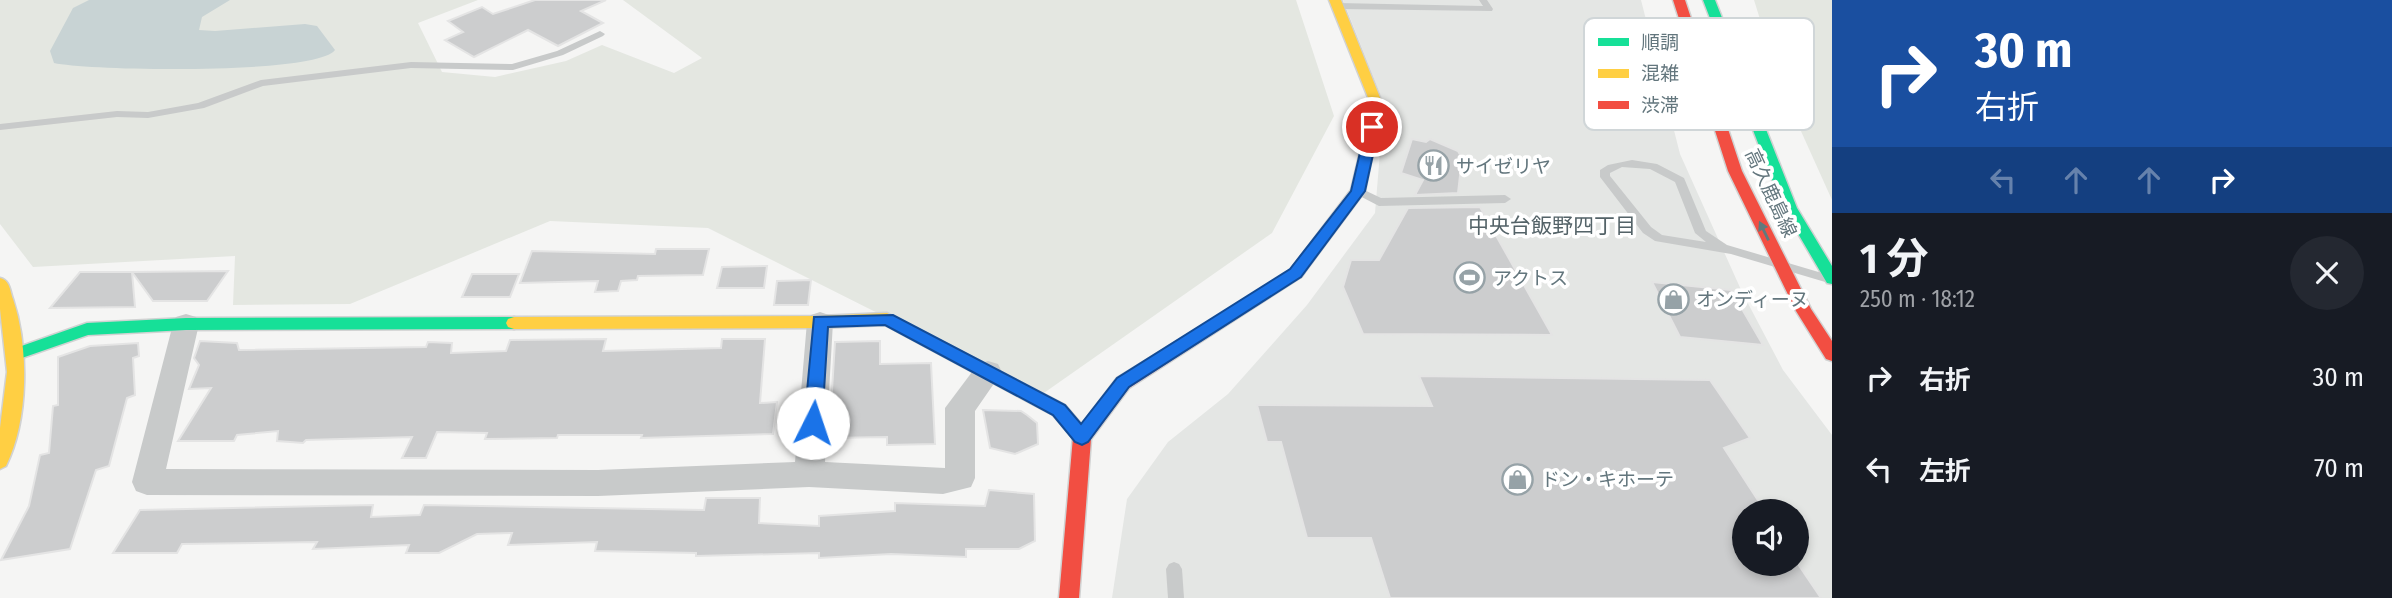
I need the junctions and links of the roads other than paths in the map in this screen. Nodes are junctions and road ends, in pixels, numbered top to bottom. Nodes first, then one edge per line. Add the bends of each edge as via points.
1 (1483, 0) edge
2 (1679, 0) edge
3 (1709, 0) edge
4 (1337, 3) edge
5 (1685, 18) edge
6 (1716, 18) edge
7 (600, 34) dead end
8 (0, 127) edge
9 (1722, 130) edge
10 (1760, 130) edge
11 (1358, 191) junction
12 (1505, 199) dead end
13 (1724, 249) junction
14 (1781, 265) junction
15 (1832, 280) edge
16 (0, 283) edge
17 (820, 322) junction
18 (186, 324) junction
19 (19, 353) junction
20 (1832, 355) edge
21 (988, 372) junction
22 (1082, 437) junction
23 (0, 461) edge
24 (809, 474) junction
25 (1174, 569) dead end
26 (1069, 598) edge
27 (1176, 598) edge

1 - 4 lane via 1489,9
5 -> 2 street, 高久鹿島線
3 - 6 street, 高久鹿島線
4 - 11 street via 1377,105
7 - 8 lane via 560,53 513,67 411,65 261,83 200,106 148,115 117,114
14 -> 9 street, 高久鹿島線 via 1735,171
10 - 15 street, 高久鹿島線 via 1790,208
11 - 12 lane via 1379,202
11 - 22 street via 1296,273 1123,383
13 - 13 lane via 1658,238 1604,172 1613,165 1637,165 1673,174 1680,180 1701,233
13 - 14 lane
14 - 15 lane
14 - 20 street, 高久鹿島線
16 - 19 street
17 - 18 street
17 - 21 street via 887,319
17 - 24 street
18 - 19 street via 87,329
18 - 24 street via 147,482 598,483
19 - 23 street via 16,402
21 - 22 street via 1059,410
21 - 24 street via 960,408 960,478
22 - 26 street
25 - 27 lane

